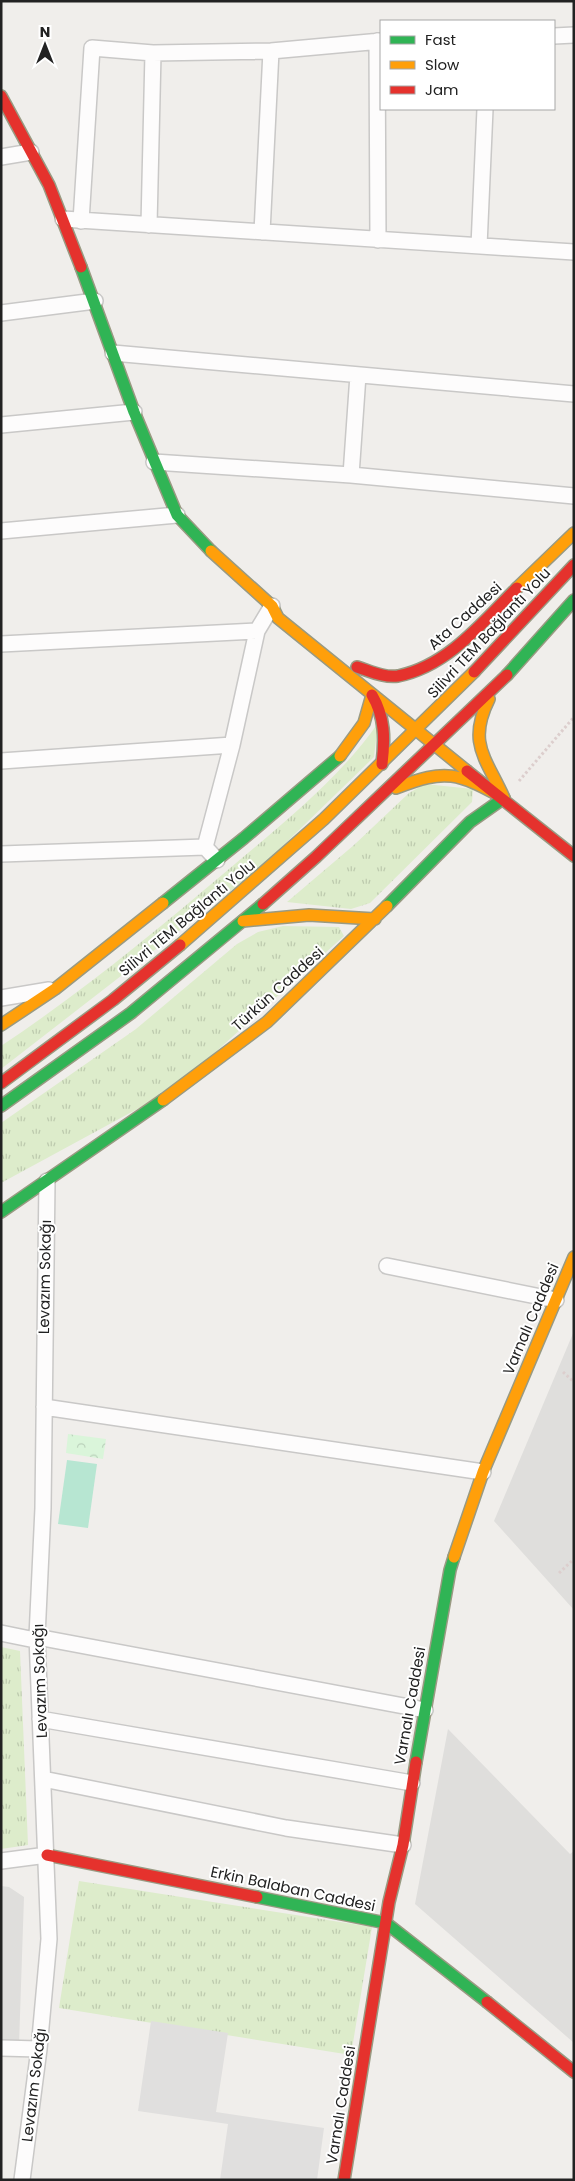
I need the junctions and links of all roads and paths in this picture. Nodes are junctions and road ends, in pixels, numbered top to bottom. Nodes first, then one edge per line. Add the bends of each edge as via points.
1 (574, 35) edge
2 (555, 36) edge
3 (379, 41) edge
4 (271, 51) junction
5 (154, 53) junction
6 (1, 96) edge
7 (485, 110) edge
8 (31, 152) junction
9 (1, 157) edge
10 (62, 220) junction
11 (81, 221) junction
12 (149, 225) junction
13 (262, 232) junction
14 (378, 240) junction
15 (479, 246) junction
16 (574, 252) edge
17 (95, 301) junction
18 (1, 313) edge
19 (113, 353) junction
20 (358, 375) junction
21 (574, 394) edge
22 (134, 412) junction
23 (1, 425) edge
24 (154, 462) junction
25 (351, 475) junction
26 (574, 496) edge
27 (177, 515) junction
28 (1, 531) edge
29 (574, 533) edge
30 (574, 565) edge
31 (574, 600) edge
32 (272, 606) junction
33 (294, 615) dead end
34 (257, 630) junction
35 (322, 638) dead end
36 (1, 644) edge
37 (357, 667) junction
38 (494, 690) junction
39 (372, 695) junction
40 (574, 717) edge
41 (426, 722) junction
42 (416, 731) junction
43 (443, 737) junction
44 (232, 745) junction
45 (434, 746) junction
46 (1, 761) edge
47 (382, 764) junction
48 (386, 793) junction
49 (504, 798) junction
50 (205, 846) junction
51 (1, 854) edge
52 (574, 856) edge
53 (216, 860) junction
54 (375, 919) junction
55 (243, 922) junction
56 (55, 989) junction
57 (1, 998) edge
58 (1, 1026) edge
59 (1, 1083) edge
60 (1, 1106) edge
61 (46, 1181) junction
62 (1, 1212) edge
63 (574, 1257) edge
64 (387, 1266) dead end
65 (556, 1300) junction
66 (562, 1372) dead end
67 (574, 1382) edge
68 (44, 1407) junction
69 (483, 1472) junction
70 (574, 1559) edge
71 (558, 1573) dead end
72 (1, 1633) edge
73 (36, 1638) junction
74 (424, 1710) junction
75 (40, 1719) junction
76 (43, 1779) junction
77 (412, 1783) junction
78 (404, 1845) junction
79 (47, 1854) junction
80 (1, 1861) edge
81 (386, 1923) junction
82 (1, 2048) edge
83 (39, 2049) junction
84 (574, 2072) edge
85 (22, 2180) edge
86 (344, 2180) edge

1 - 2 street
3 - 4 street
3 - 14 street
4 - 5 street
4 - 13 street
5 - 11 street via 92,48
5 - 12 street
6 - 8 main road
7 - 15 street
8 - 9 street
8 - 10 main road via 49,185
10 - 11 street
10 - 17 main road
11 - 12 street
12 - 13 street
13 - 14 street
14 - 15 street
15 - 16 street
17 - 18 street
17 - 19 main road
19 - 20 street
19 - 22 main road
20 - 21 street
20 - 25 street
22 - 23 street
22 - 24 main road
24 - 25 street
24 - 27 main road
25 - 26 street
27 - 28 street
27 - 32 main road via 192,533
29 - 37 main road, Ata Caddesi via 466,639 435,663 397,676 380,675
30 - 41 main road, Silivri TEM Bağlantı Yolu
31 - 38 main road
32 - 33 main road
32 - 34 street
32 - 39 main road via 278,618
34 - 36 street
34 - 44 street
35 - 37 main road
37 - 41 main road
38 - 43 main road
38 - 49 main road via 478,719 477,739
39 - 42 main road
39 - 47 main road via 383,714
39 - 53 main road via 364,723 334,763
40 - 49 path
41 - 42 main road, Silivri TEM Bağlantı Yolu
41 - 43 main road
42 - 45 main road
42 - 47 main road, Silivri TEM Bağlantı Yolu
43 - 45 main road
43 - 49 main road via 484,774
44 - 46 street
44 - 50 street
45 - 48 main road
45 - 49 main road
47 - 59 main road, Silivri TEM Bağlantı Yolu via 152,970
48 - 49 main road via 424,777 449,773
48 - 55 main road
49 - 52 main road
49 - 54 main road, Türkün Caddesi via 470,822
50 - 51 street
50 - 53 street
53 - 56 main road
54 - 55 main road via 275,916
54 - 61 main road, Türkün Caddesi via 267,1022 155,1106
55 - 60 main road via 131,1013
56 - 57 street
56 - 58 main road
61 - 62 main road, Türkün Caddesi
61 - 68 street, Levazım Sokağı
63 - 65 main road, Varnalı Caddesi
64 - 65 street
65 - 69 main road, Varnalı Caddesi
66 - 67 path
68 - 69 street
68 - 73 street, Levazım Sokağı
69 - 74 main road, Varnalı Caddesi via 450,1570
70 - 71 path
72 - 73 street
73 - 74 street
73 - 75 street, Levazım Sokağı
74 - 77 main road, Varnalı Caddesi
75 - 76 street, Levazım Sokağı
75 - 77 street
76 - 78 street via 286,1828
76 - 79 street, Levazım Sokağı
77 - 78 main road, Varnalı Caddesi
78 - 81 main road, Varnalı Caddesi
79 - 80 street
79 - 81 main road, Erkin Balaban Caddesi
79 - 83 street, Levazım Sokağı via 49,1939
81 - 84 main road, Erkin Balaban Caddesi
81 - 86 main road, Varnalı Caddesi
82 - 83 street
83 - 85 street, Levazım Sokağı

